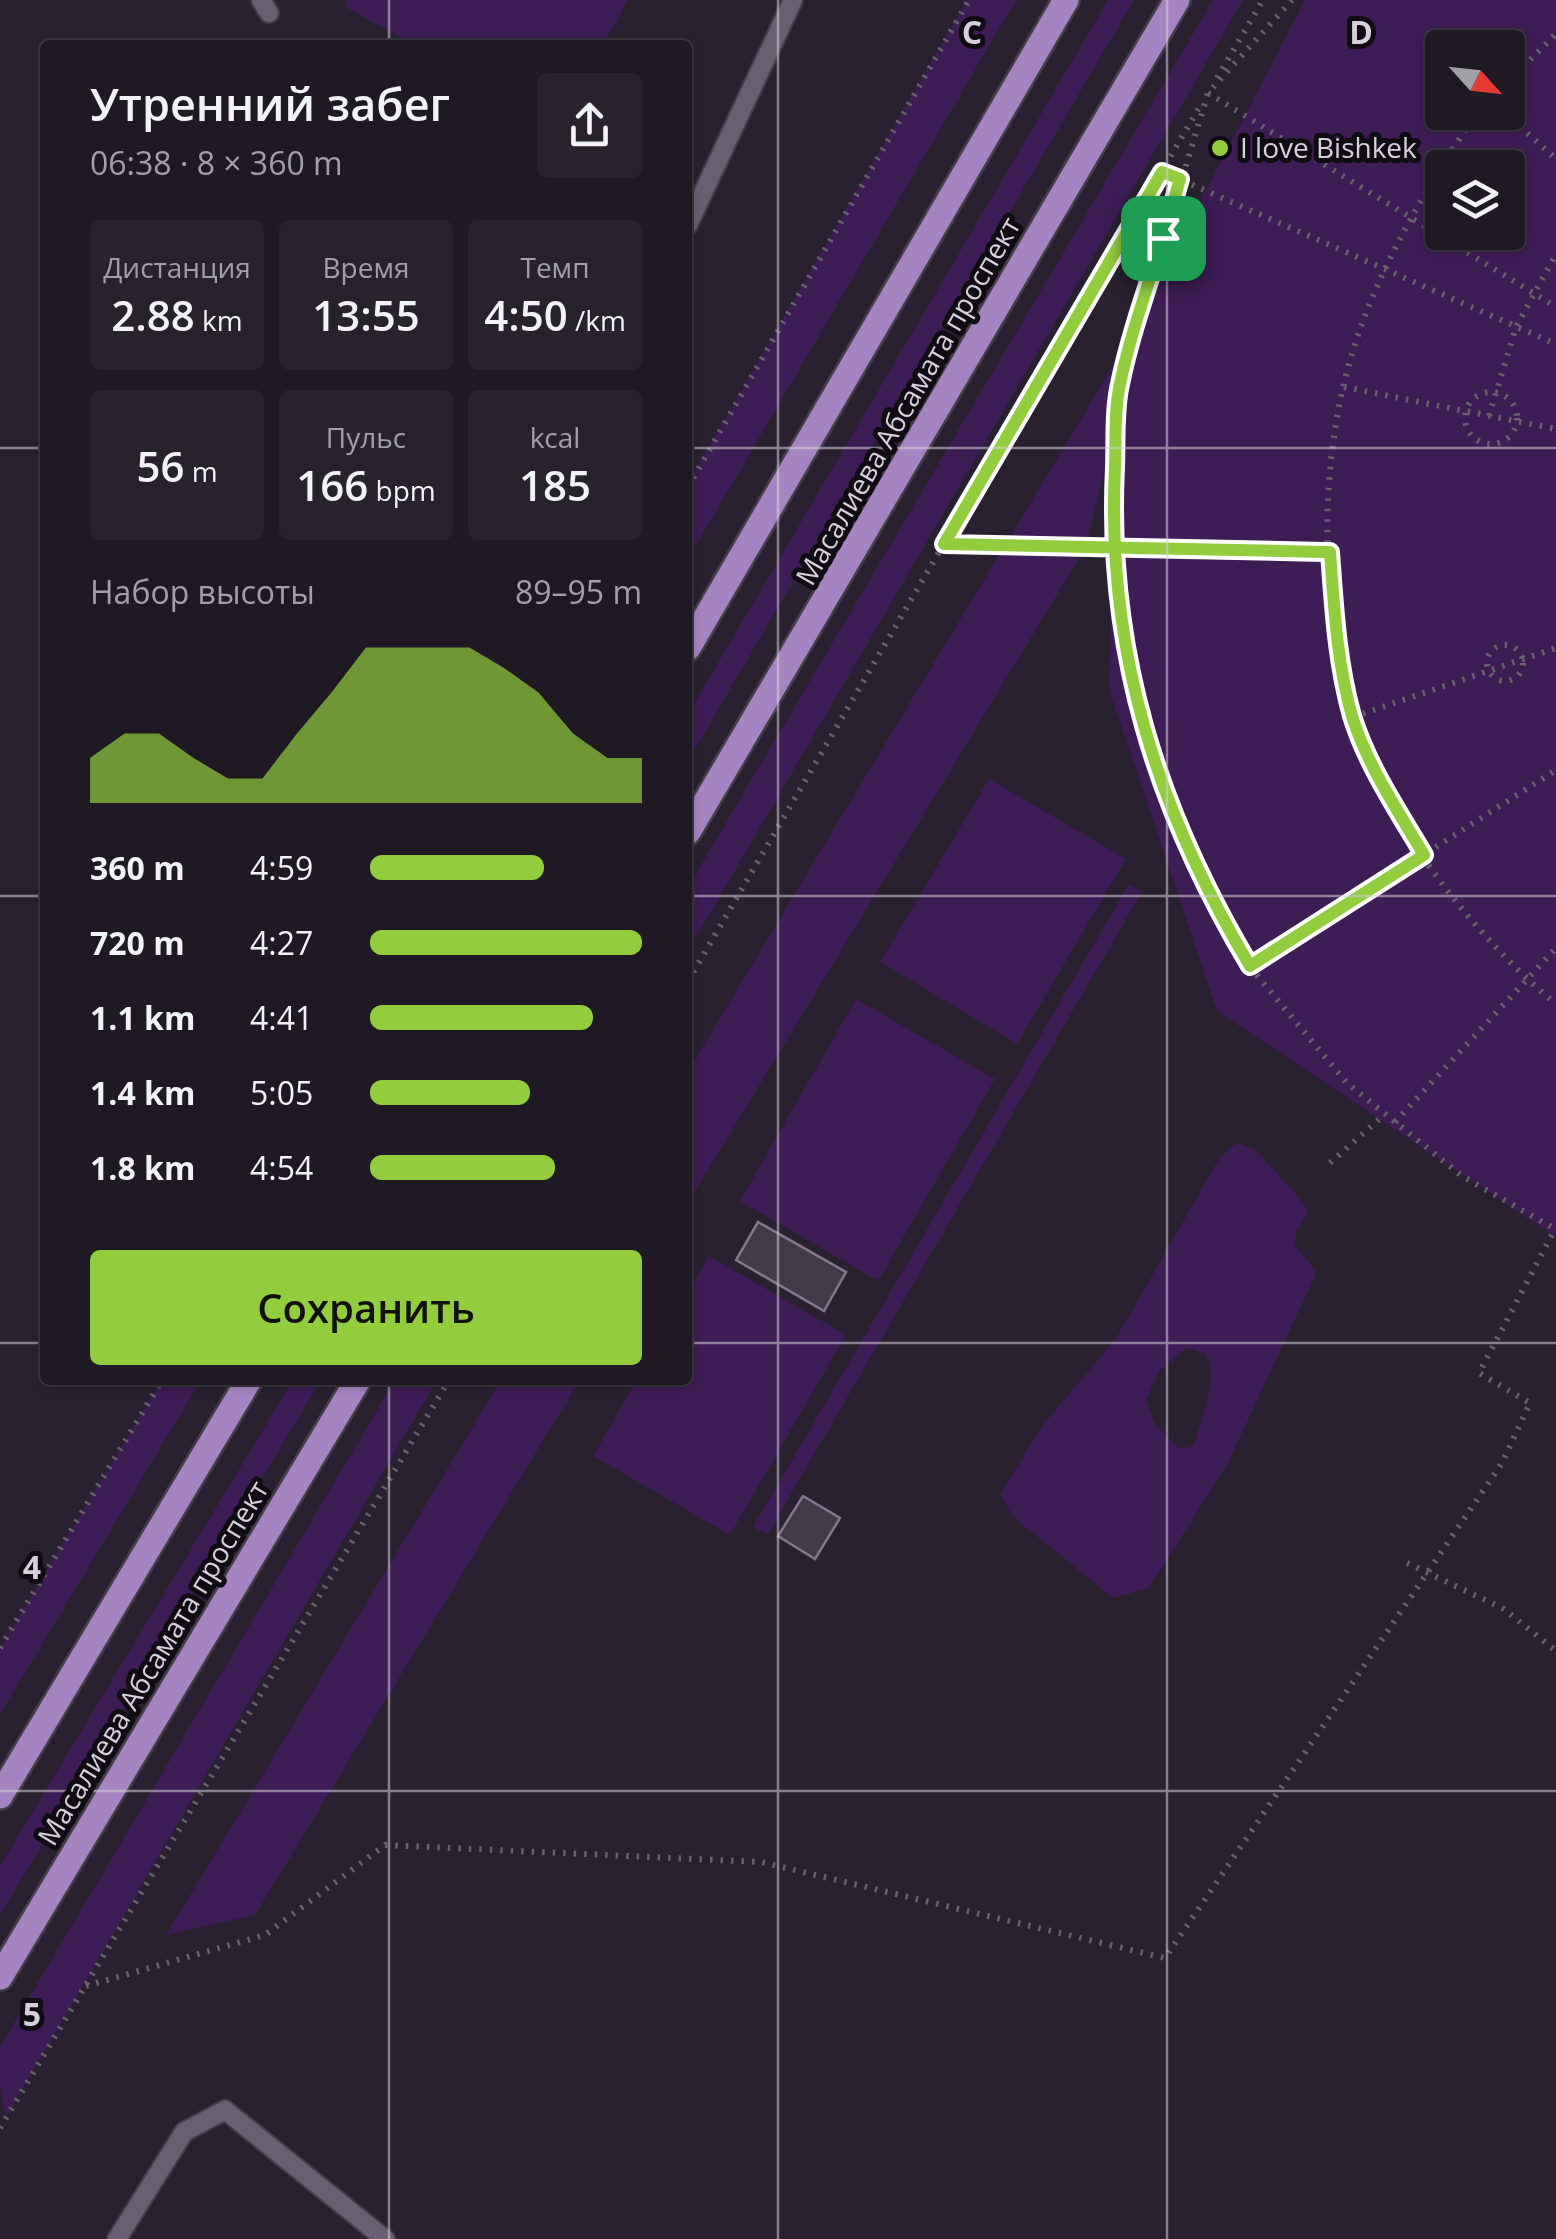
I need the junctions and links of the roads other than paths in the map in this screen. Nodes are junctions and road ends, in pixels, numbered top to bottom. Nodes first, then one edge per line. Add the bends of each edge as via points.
1 (793, 0) edge
2 (1066, 0) edge
3 (1177, 0) edge
4 (692, 216) edge
5 (692, 641) edge
6 (692, 825) edge
7 (246, 1385) edge
8 (355, 1385) edge
9 (0, 1796) edge
10 (0, 1977) edge
11 (117, 2239) edge
12 (385, 2239) edge

1 - 4 lane
2 - 5 main road
3 - 6 main road, Масалиева Абсамата проспект
7 - 9 main road
8 - 10 main road, Масалиева Абсамата проспект
11 - 12 lane via 184,2132 225,2110

